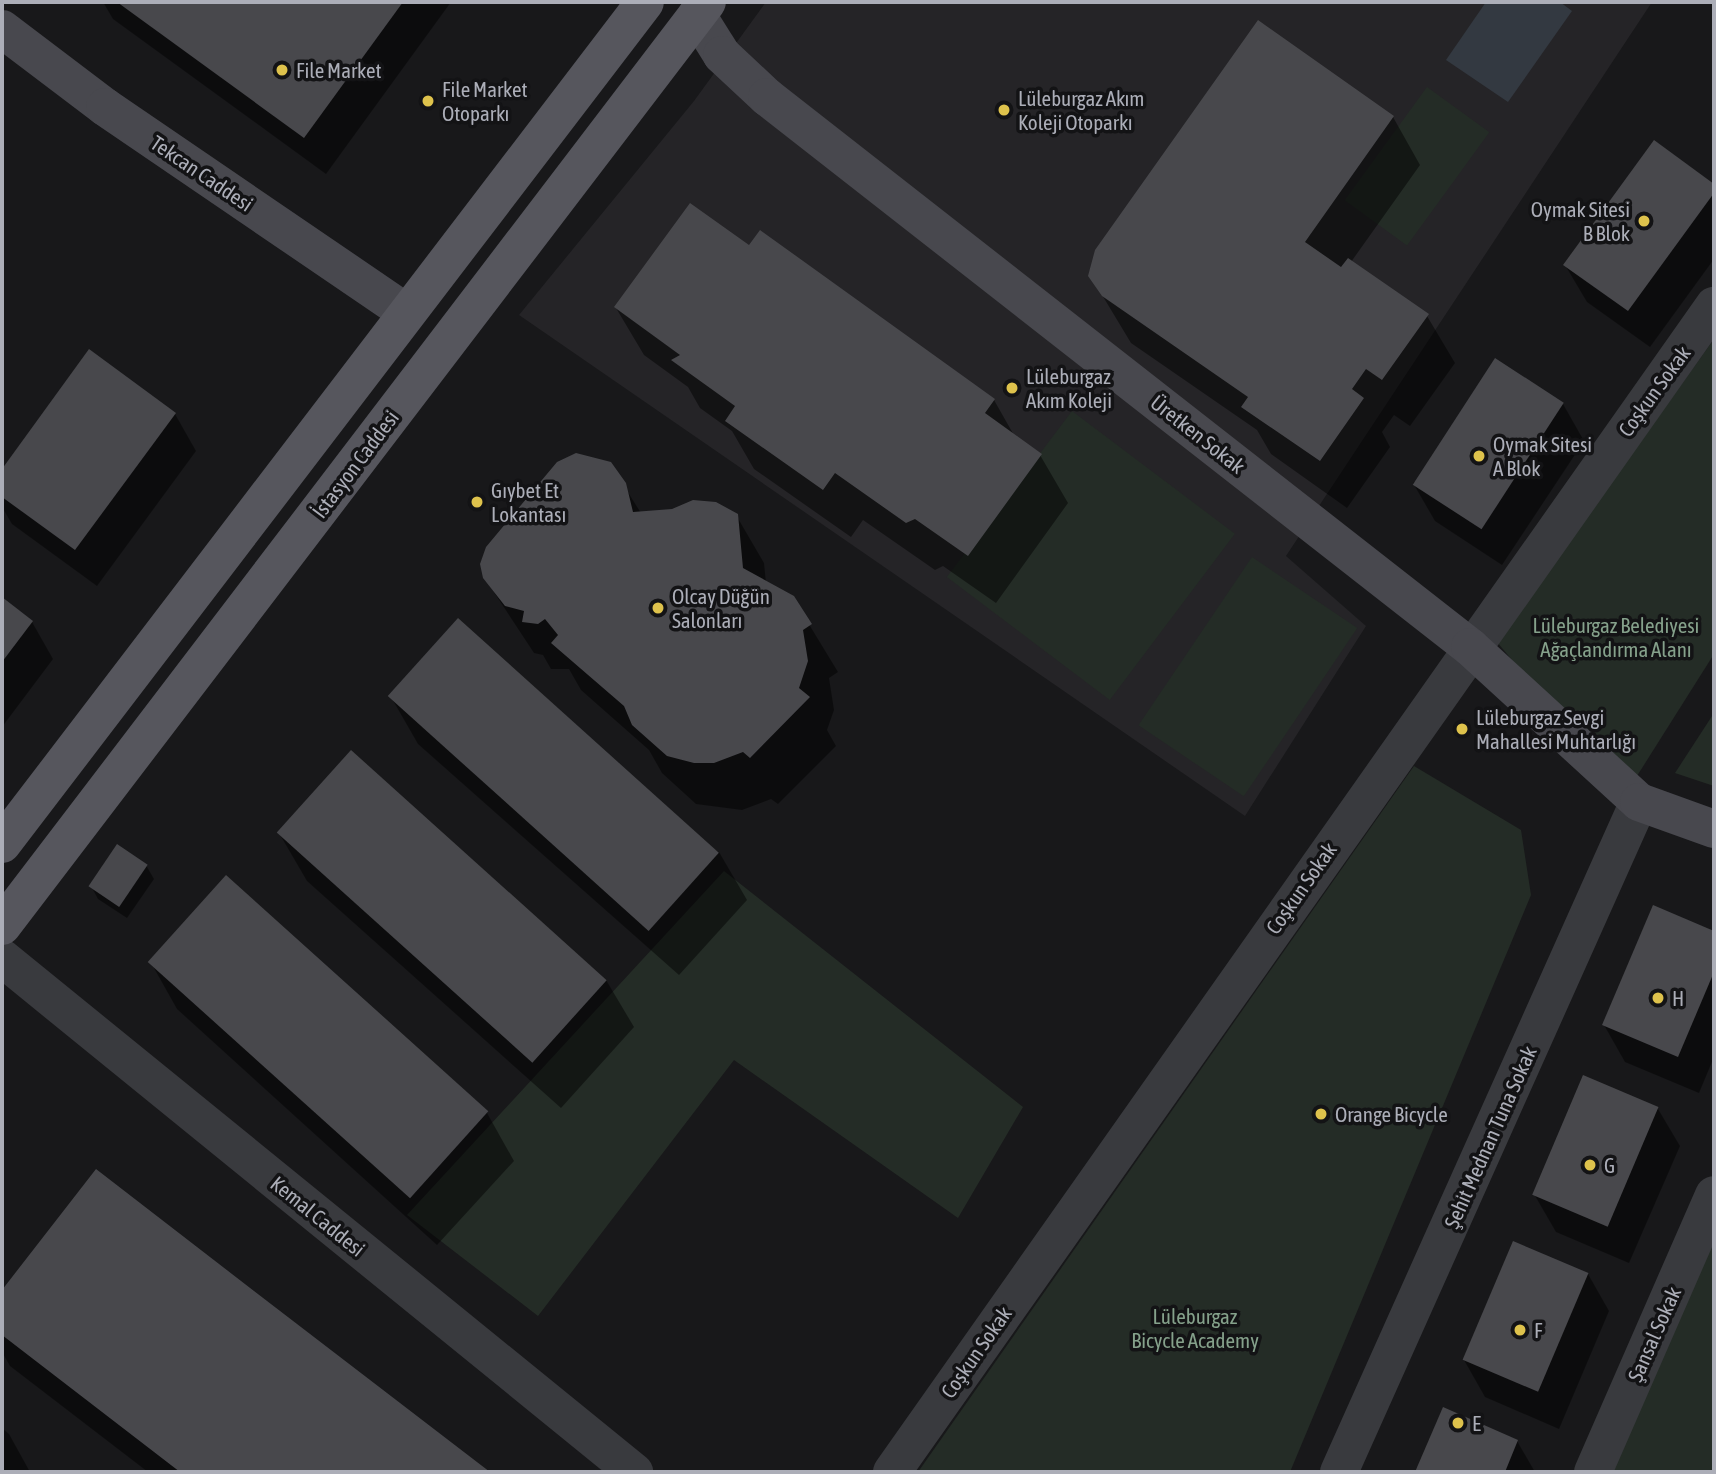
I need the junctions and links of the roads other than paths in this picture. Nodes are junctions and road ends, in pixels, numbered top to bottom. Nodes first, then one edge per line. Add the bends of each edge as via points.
1 (645, 2) edge
2 (694, 6) edge
3 (2, 29) edge
4 (1714, 306) edge
5 (406, 312) junction
6 (1470, 647) junction
7 (1639, 802) junction
8 (1714, 829) edge
9 (2, 844) edge
10 (2, 926) edge
11 (2, 958) edge
12 (1714, 1195) edge
13 (634, 1472) edge
14 (892, 1472) edge
15 (1339, 1472) edge
16 (1593, 1472) edge

1 - 5 main road
2 - 6 street, Üretken Sokak via 722,55 767,97
2 - 10 main road, İstasyon Caddesi
3 - 5 street, Tekcan Caddesi via 106,107
4 - 6 street, Coşkun Sokak
5 - 9 main road
6 - 7 street, Üretken Sokak
6 - 14 street, Coşkun Sokak
7 - 8 street, Üretken Sokak
7 - 15 street, Şehit Mednan Tuna Sokak
11 - 13 street, Kemal Caddesi
12 - 16 street, Şansal Sokak

